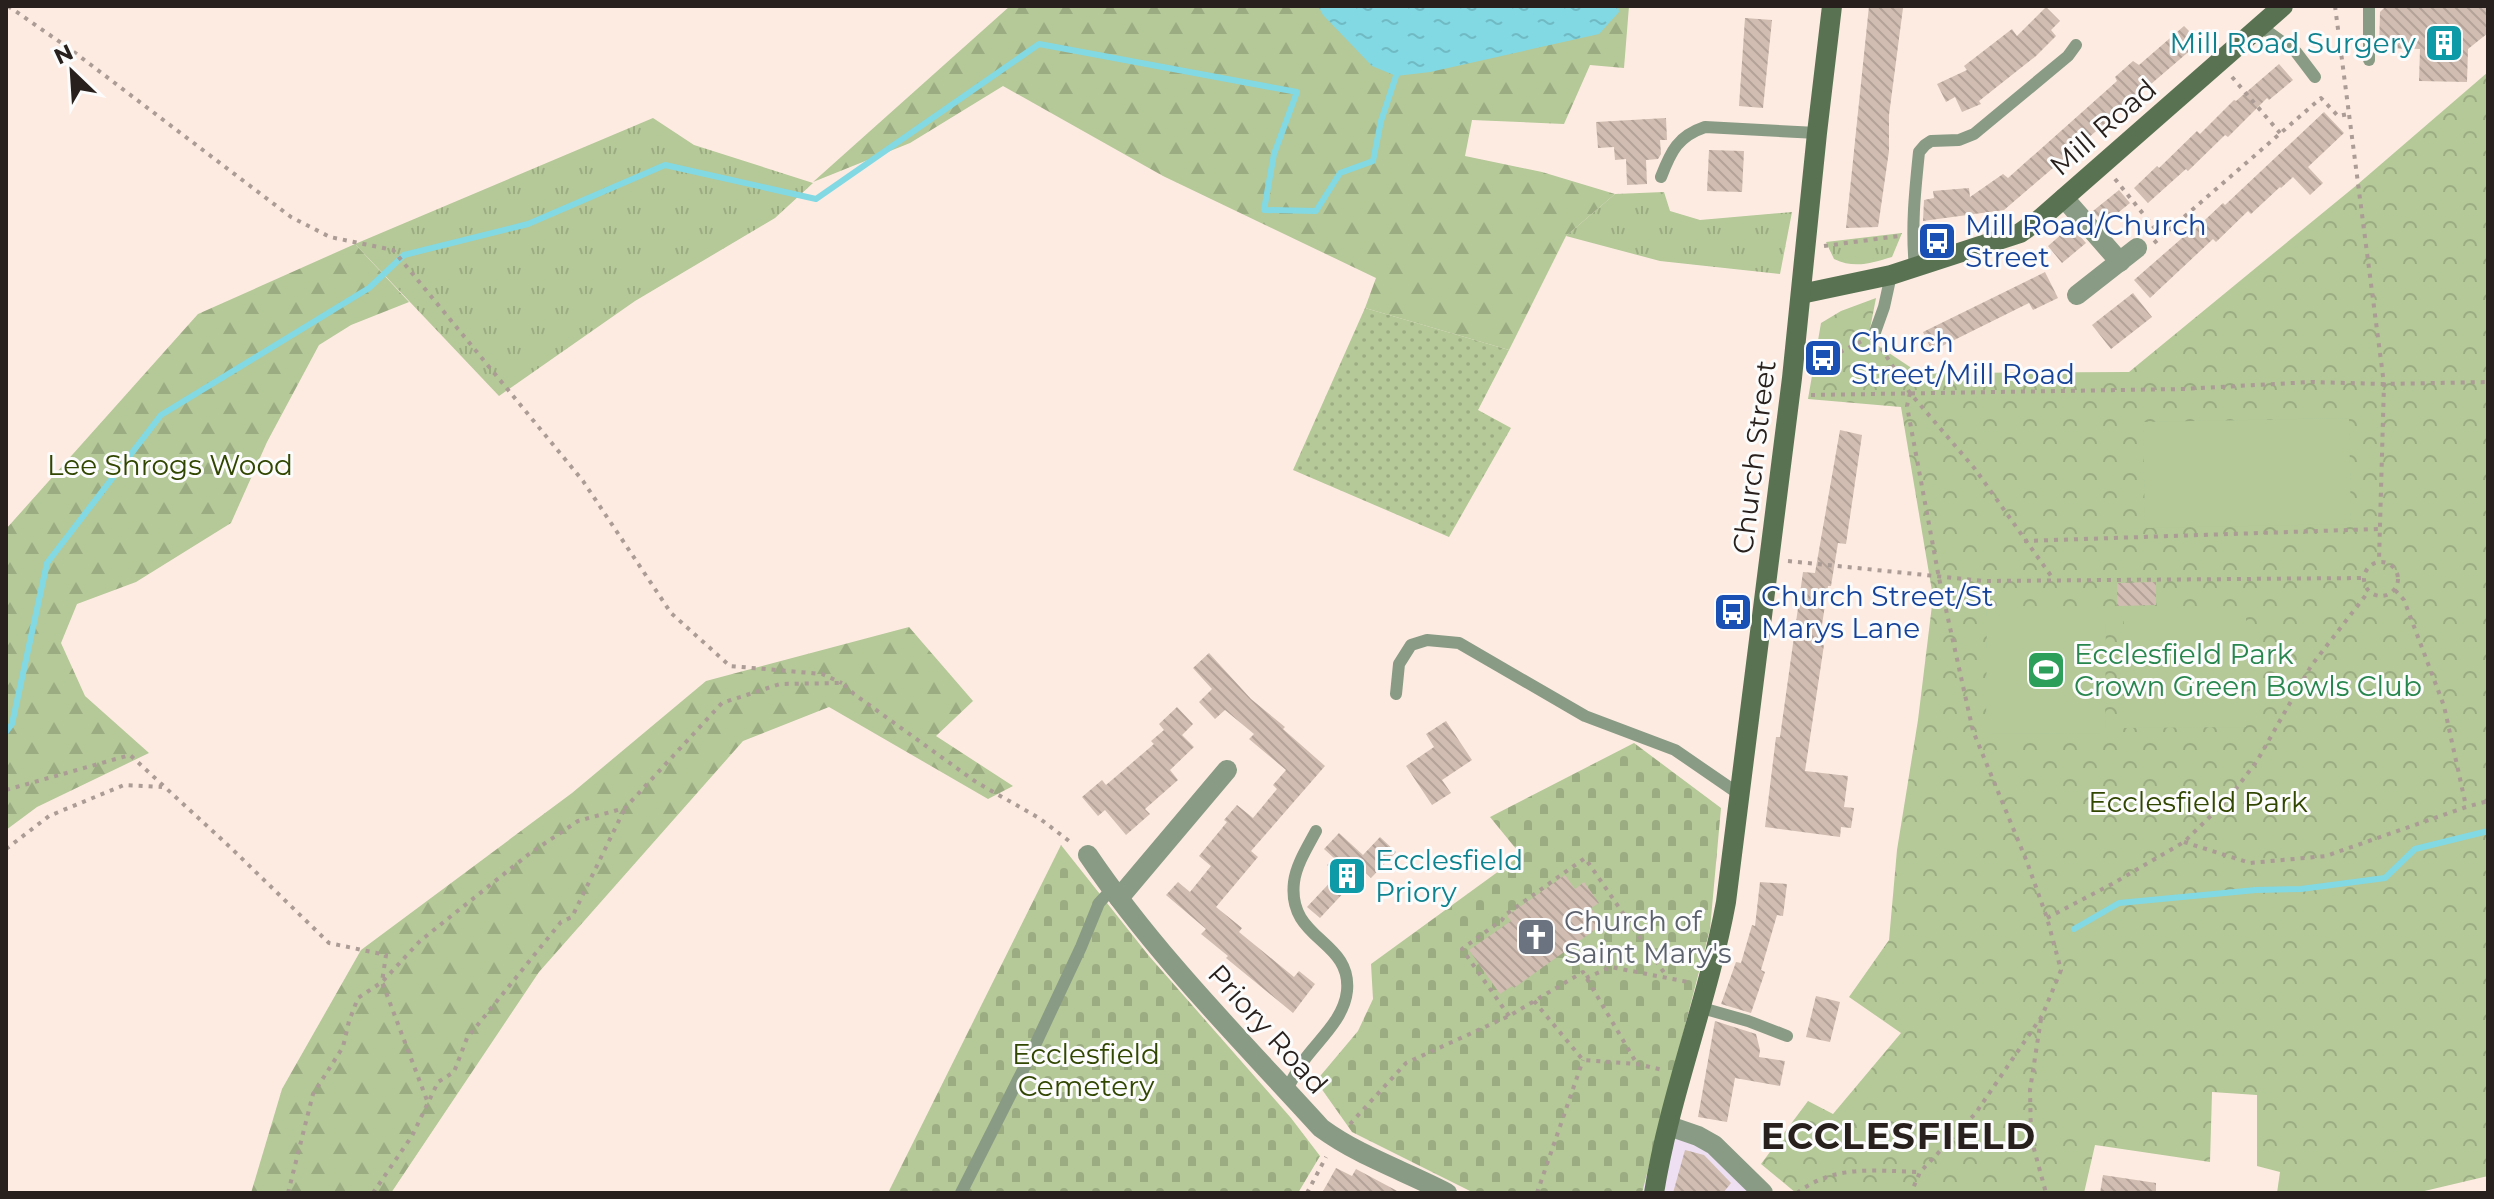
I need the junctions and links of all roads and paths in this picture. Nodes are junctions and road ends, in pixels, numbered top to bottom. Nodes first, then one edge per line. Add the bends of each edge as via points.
1 (8, 6) edge
2 (1832, 6) edge
3 (2283, 6) edge
4 (2335, 6) edge
5 (2369, 6) edge
6 (2260, 26) junction
7 (2076, 45) dead end
8 (2369, 60) dead end
9 (2220, 62) junction
10 (2315, 77) dead end
11 (2348, 114) junction
12 (1817, 133) junction
13 (2280, 133) junction
14 (2102, 164) junction
15 (1661, 177) dead end
16 (2064, 198) junction
17 (1912, 234) junction
18 (2161, 236) junction
19 (1806, 248) junction
20 (2137, 248) joint
21 (2120, 262) junction
22 (1915, 267) junction
23 (1891, 275) junction
24 (1801, 294) junction
25 (2077, 295) dead end
26 (1874, 335) junction
27 (2488, 382) edge
28 (2384, 384) junction
29 (1791, 386) junction
30 (1910, 393) junction
31 (2379, 529) junction
32 (2024, 541) junction
33 (1769, 558) junction
34 (2379, 561) junction
35 (1939, 578) junction
36 (2364, 578) junction
37 (2054, 580) junction
38 (2395, 590) junction
39 (2369, 591) junction
40 (842, 683) junction
41 (1396, 694) dead end
42 (1227, 770) dead end
43 (164, 787) junction
44 (6, 790) edge
45 (1739, 794) junction
46 (2488, 801) edge
47 (2466, 807) junction
48 (625, 808) junction
49 (1316, 831) dead end
50 (2184, 842) junction
51 (6, 849) edge
52 (1088, 855) joint
53 (1115, 894) junction
54 (2047, 918) junction
55 (1667, 977) junction
56 (1586, 978) junction
57 (382, 982) junction
58 (1707, 987) junction
59 (1534, 1001) junction
60 (1702, 1008) junction
61 (1509, 1016) junction
62 (2042, 1016) junction
63 (1787, 1036) dead end
64 (1583, 1060) junction
65 (1637, 1064) junction
66 (1682, 1074) junction
67 (1286, 1090) junction
68 (428, 1103) junction
69 (1669, 1126) junction
70 (1336, 1139) junction
71 (1920, 1172) junction
72 (288, 1193) edge
73 (373, 1193) edge
74 (961, 1193) edge
75 (1307, 1193) edge
76 (1447, 1193) edge
77 (1537, 1193) edge
78 (1654, 1193) edge
79 (1763, 1193) edge
80 (1797, 1193) edge
81 (1911, 1193) edge
82 (2046, 1193) edge

1 - 40 path via 291,217 330,237 393,250 583,481 671,613 730,666 822,674
2 - 12 main road, Church Street
3 - 6 main road, Mill Road
4 - 11 path
5 - 8 lane
6 - 9 main road, Mill Road
6 - 10 lane via 2296,52
7 - 17 lane via 1974,134 1925,145 1919,152
9 - 13 path
9 - 14 main road, Mill Road
11 - 13 path via 2338,116 2321,98
11 - 28 path
12 - 15 lane via 1705,127 1682,138
12 - 19 main road, Church Street
13 - 18 path
14 - 16 main road, Mill Road
14 - 18 path
16 - 21 street
16 - 22 main road, Mill Road via 2020,233
17 - 19 path
17 - 22 lane
18 - 20 path via 2148,248
19 - 24 main road, Church Street
20 - 21 street
21 - 25 street
22 - 23 main road, Mill Road
23 - 24 main road, Mill Road
23 - 26 lane
24 - 29 main road, Church Street
26 - 29 path
26 - 30 path
27 - 28 path
28 - 30 path
28 - 31 path
29 - 30 path
29 - 33 main road, Church Street
30 - 32 path via 1975,469
30 - 35 path via 1907,406
31 - 32 path
31 - 34 path
32 - 37 path
33 - 35 path
33 - 45 main road, Church Street
34 - 36 path via 2370,565
34 - 38 path via 2396,570
35 - 37 path
35 - 54 path via 1973,731
36 - 37 path
36 - 39 path
38 - 39 path via 2386,596
38 - 47 path via 2404,600 2444,706
39 - 50 path via 2311,666 2257,761
40 - 48 path via 780,684 722,703
40 - 52 path via 976,782 1039,818
41 - 45 lane via 1399,664 1411,645 1427,640 1459,643 1585,716 1675,750
42 - 53 street
43 - 44 path via 130,755
43 - 51 path via 124,785 49,816
43 - 57 path via 329,943 386,955
45 - 58 main road, Church Street via 1726,902
46 - 47 path
47 - 50 path via 2326,856 2250,863
48 - 57 path via 578,821 529,854 420,941
48 - 68 path via 572,917 561,922 467,1038 454,1072 438,1082
49 - 67 lane via 1294,879 1294,903 1305,926 1337,954 1346,971 1347,993 1335,1023
50 - 54 path
52 - 53 street, Priory Road
53 - 67 street, Priory Road
53 - 74 lane via 1099,903
54 - 62 path via 2061,970
55 - 56 path via 1611,967
55 - 58 path
55 - 61 path via 1585,858 1462,949
56 - 59 path via 1583,972
56 - 65 path
57 - 68 path
57 - 72 path via 358,998 343,1047 313,1094
58 - 60 main road, Church Street
59 - 61 path
59 - 64 path
60 - 63 lane
60 - 66 main road, Church Street
61 - 70 path via 1406,1063
62 - 71 path via 1975,1114
62 - 82 path via 2030,1102 2031,1138
64 - 65 path
64 - 77 path
65 - 66 path
66 - 69 main road, Church Street
67 - 70 street, Priory Road
68 - 73 path
69 - 78 main road, Church Street
69 - 79 street via 1714,1145
70 - 75 path
70 - 76 street, Priory Road
71 - 80 path via 1831,1174
71 - 81 path

